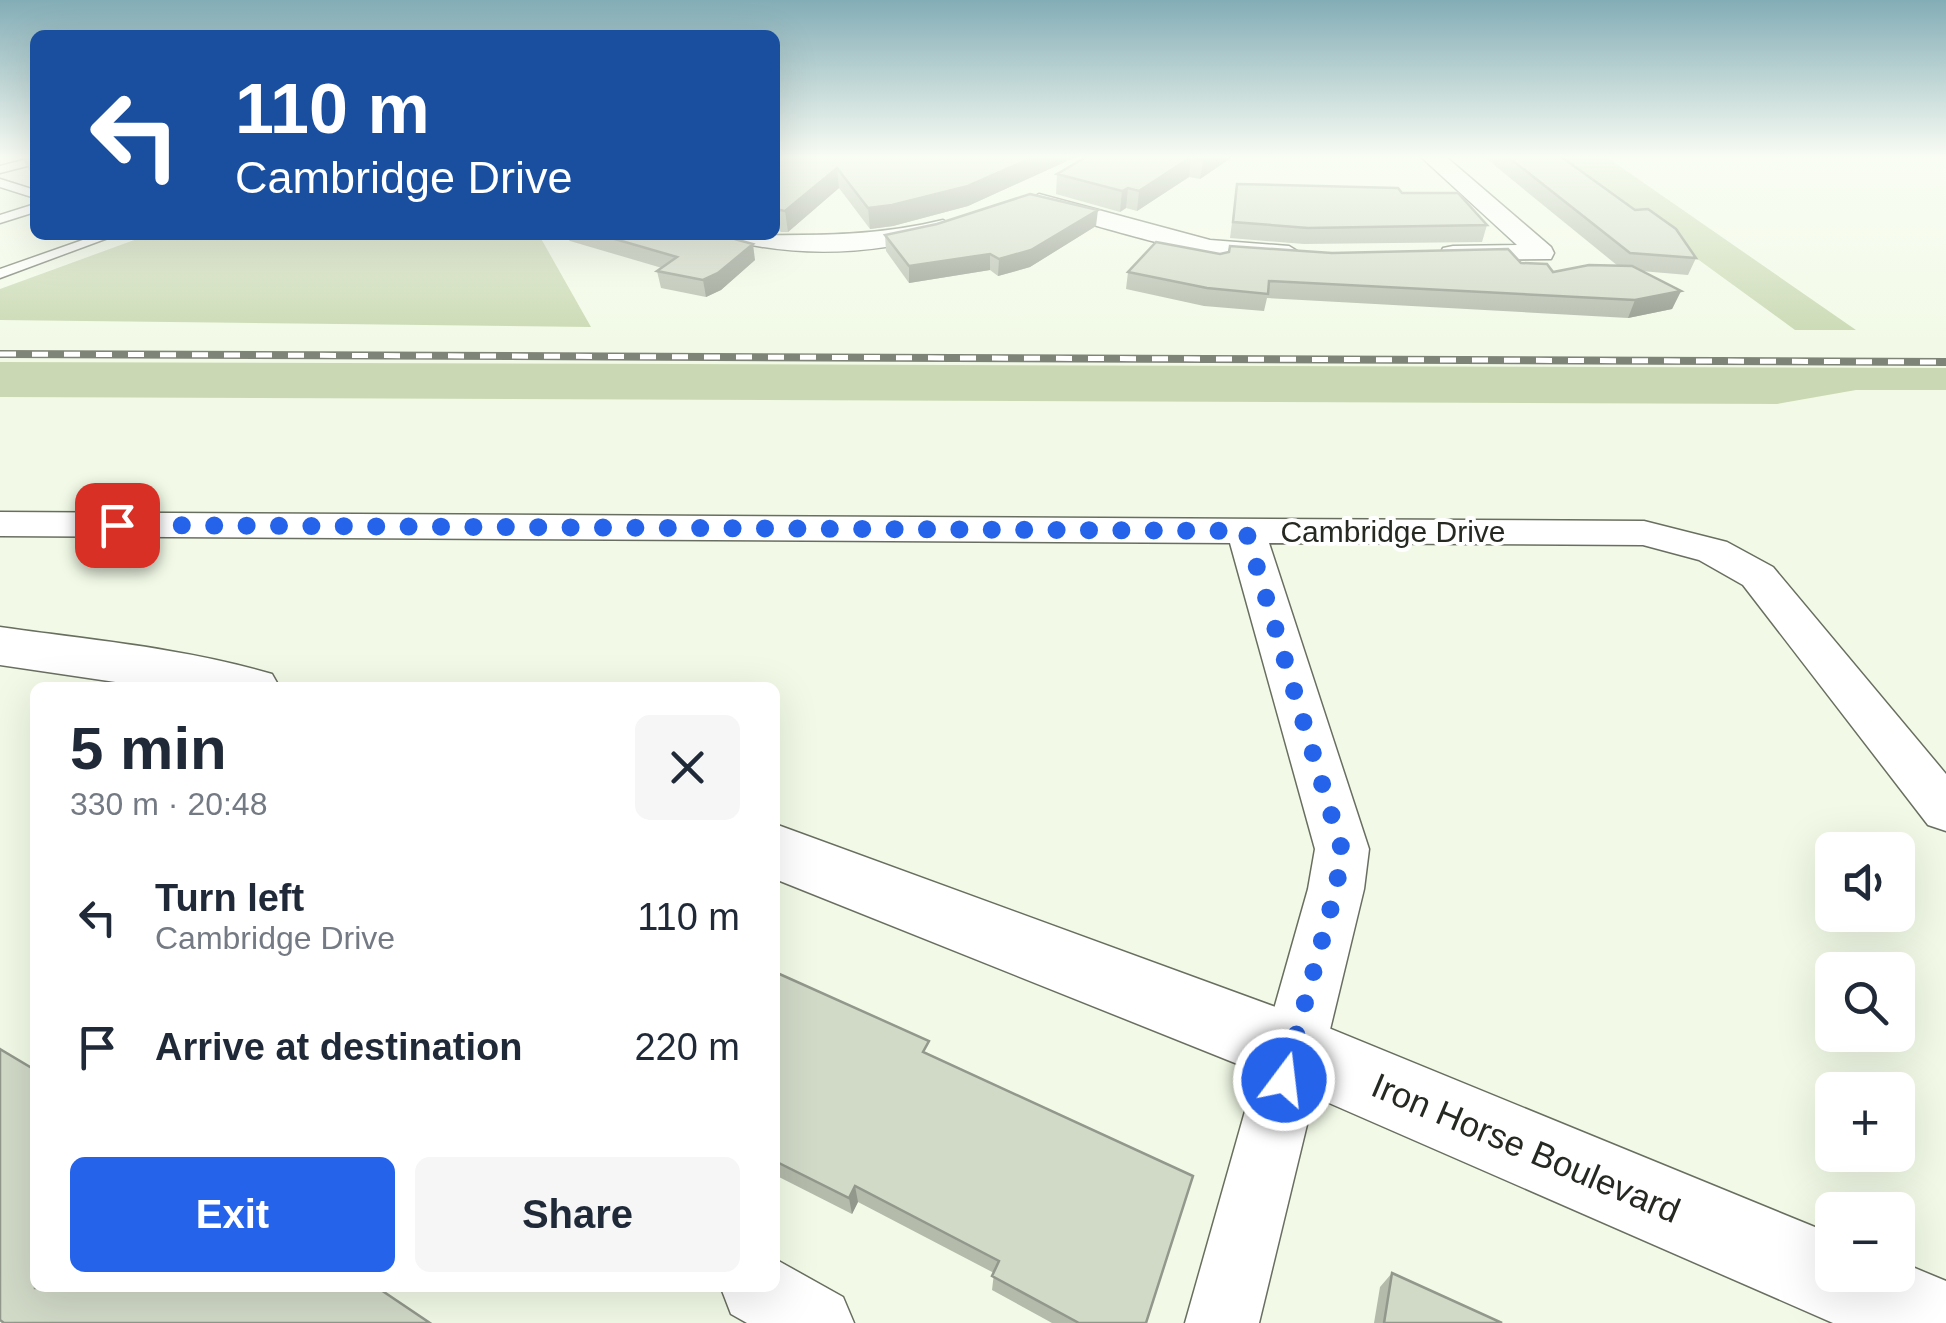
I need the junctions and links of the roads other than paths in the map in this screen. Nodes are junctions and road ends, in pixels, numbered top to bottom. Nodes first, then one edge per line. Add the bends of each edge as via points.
1 (1088, 218) edge
2 (1500, 218) edge
3 (962, 223) edge
4 (780, 238) edge
5 (95, 240) edge
6 (1422, 254) edge
7 (1324, 255) edge
8 (0, 274) edge
9 (0, 524) edge
10 (1246, 531) junction
11 (0, 646) edge
12 (222, 682) edge
13 (1946, 810) edge
14 (780, 853) edge
15 (1292, 1049) junction
16 (765, 1292) edge
17 (817, 1323) edge
18 (1222, 1323) edge
19 (1938, 1323) edge

1 - 7 street via 1210,248
2 - 6 street via 1540,253
3 - 4 street via 912,238
5 - 8 lane
9 - 10 street, Cambridge Drive
10 - 13 street, Cambridge Drive via 1644,534 1713,550 1758,576
10 - 15 street via 1342,850
11 - 12 street
14 - 15 street, Iron Horse Boulevard
15 - 18 street
15 - 19 street, Iron Horse Boulevard
16 - 17 street

